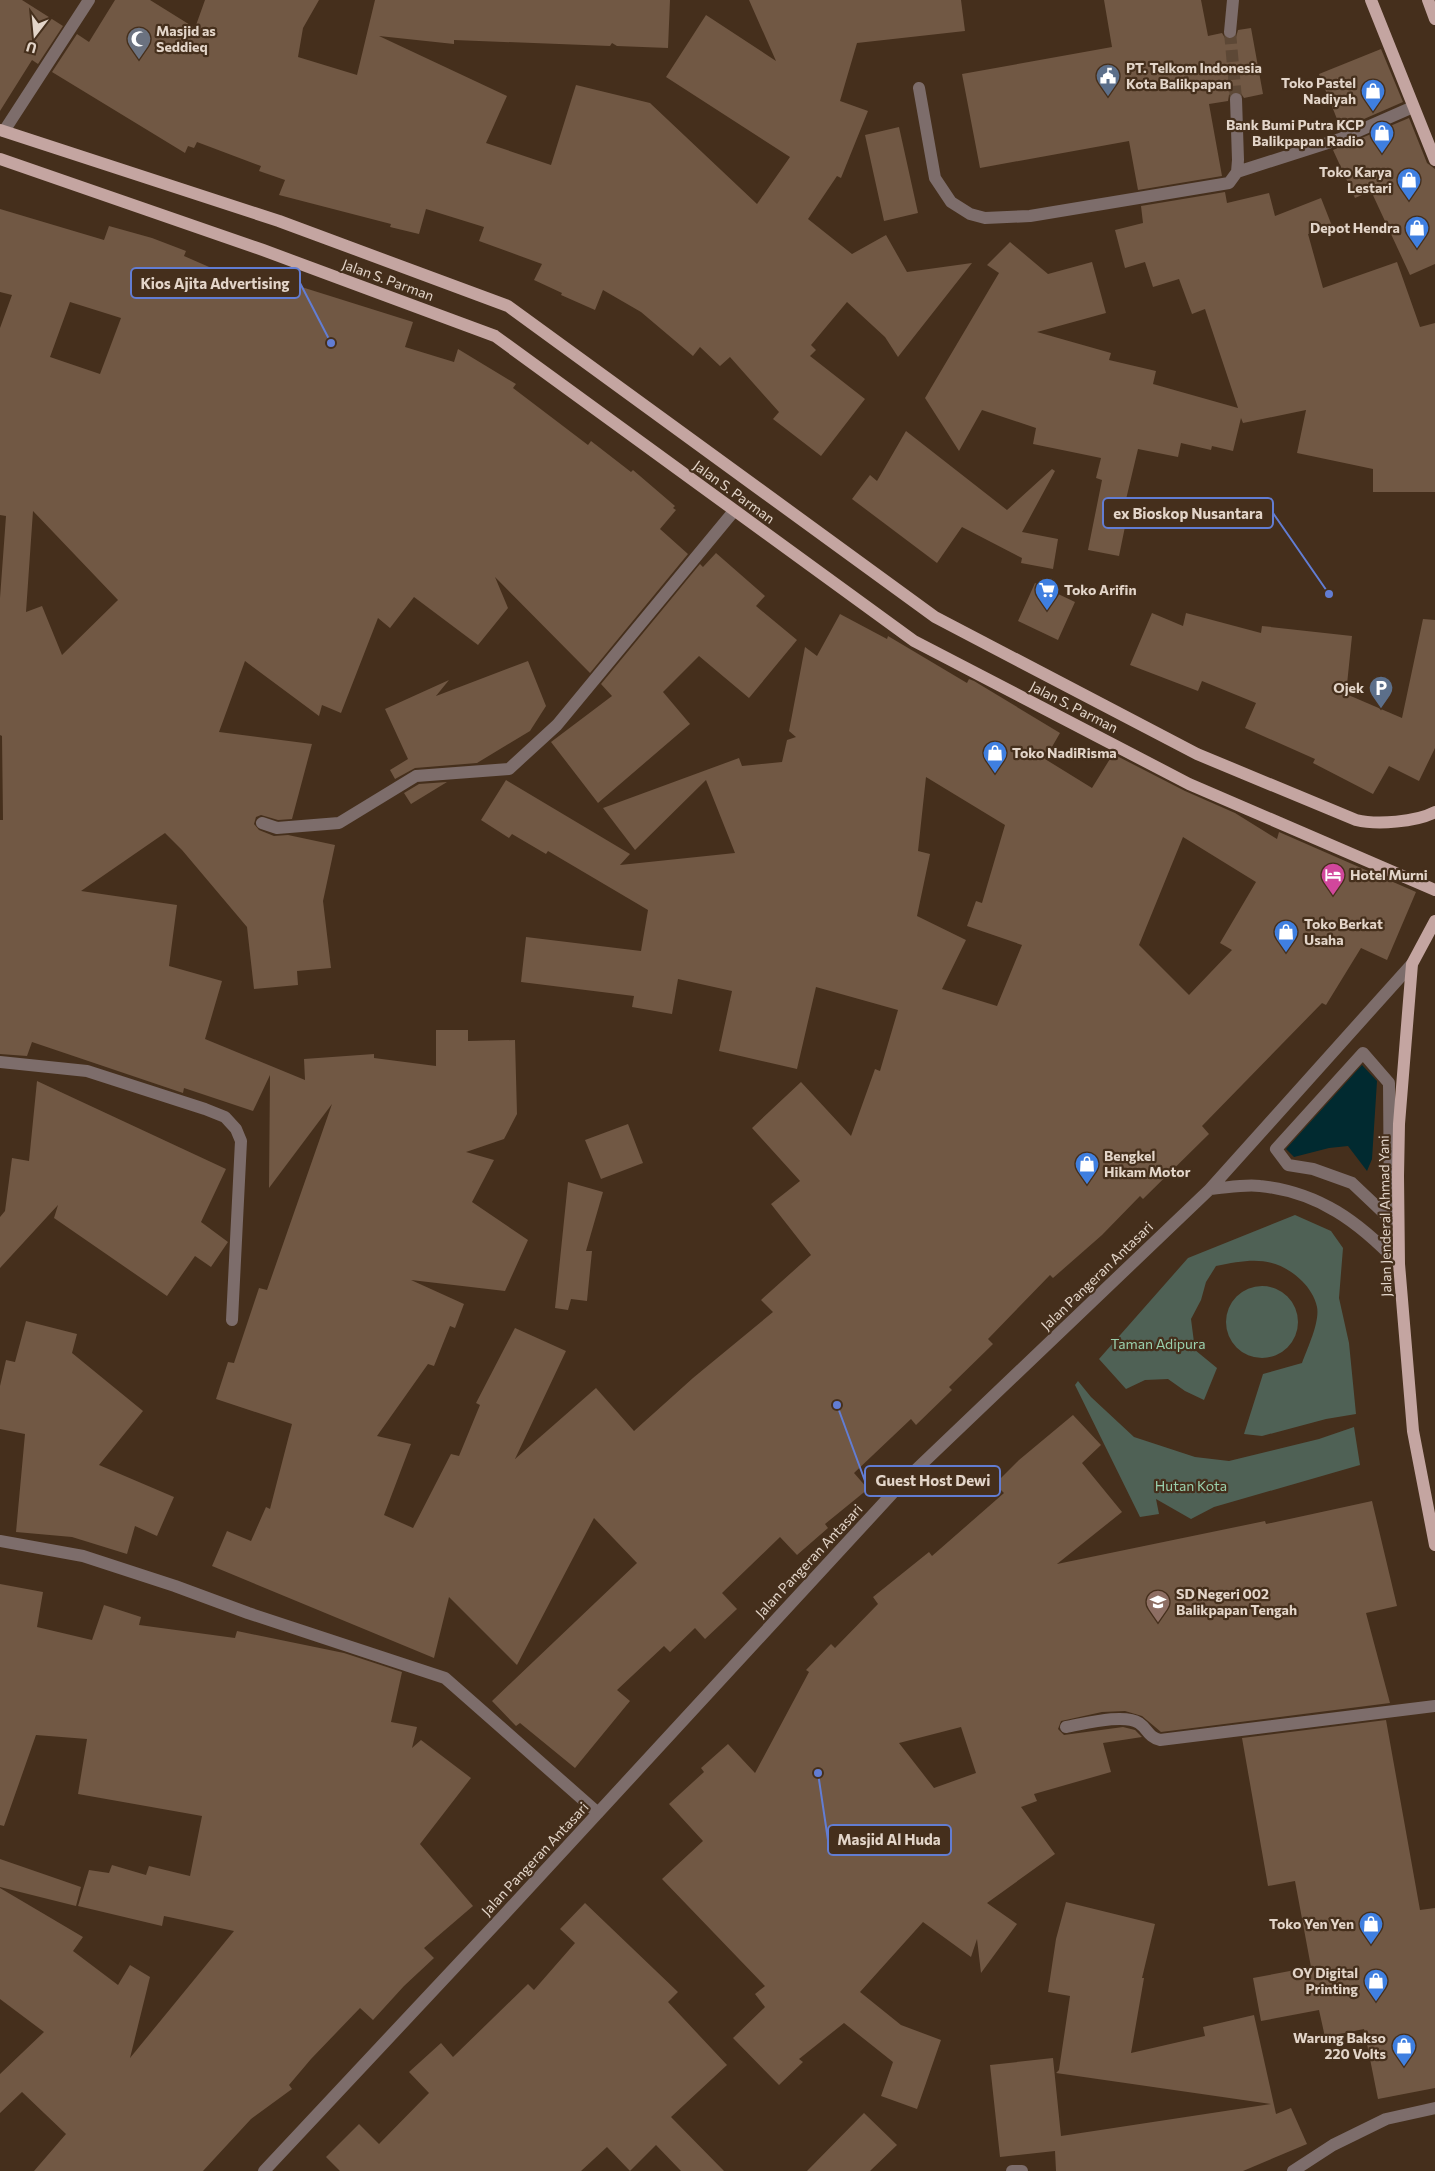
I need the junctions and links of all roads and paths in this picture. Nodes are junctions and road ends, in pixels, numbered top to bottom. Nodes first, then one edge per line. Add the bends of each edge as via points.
1 (89, 0) edge
2 (1234, 0) edge
3 (1371, 0) edge
4 (1428, 0) edge
5 (1435, 19) edge
6 (1230, 32) tunnel mouth
7 (919, 88) dead end
8 (1236, 99) tunnel mouth
9 (1413, 106) junction
10 (2, 131) edge
11 (0, 159) edge
12 (1435, 160) edge
13 (1237, 172) junction
14 (734, 511) junction
15 (1435, 812) edge
16 (262, 823) dead end
17 (1435, 890) edge
18 (1435, 920) edge
19 (1412, 964) junction
20 (0, 1062) edge
21 (1288, 1165) joint
22 (1210, 1189) junction
23 (1398, 1264) junction
24 (232, 1320) dead end
25 (0, 1541) edge
26 (1435, 1545) edge
27 (1435, 1706) edge
28 (1066, 1727) dead end
29 (598, 1813) junction
30 (1435, 2108) edge
31 (264, 2171) edge
32 (1012, 2171) edge
33 (1022, 2171) edge
34 (1293, 2171) edge

1 - 10 street
2 - 6 street
3 - 9 main road
4 - 5 main road
7 - 13 street via 935,178 952,202 970,214 985,218 1030,216 1229,183
8 - 13 street
9 - 12 main road
9 - 13 street via 1340,139
10 - 15 main road, Jalan S. Parman via 279,220 508,306 935,617 1197,754 1356,820 1393,822
11 - 14 main road, Jalan S. Parman via 263,250 495,336
14 - 16 street via 557,725 509,769 416,776 339,823 277,828
14 - 17 main road, Jalan S. Parman via 914,641 1189,784
18 - 19 main road, Jalan Jenderal Ahmad Yani
19 - 22 street, Jalan Pangeran Antasari
19 - 23 main road, Jalan Jenderal Ahmad Yani via 1399,1124
20 - 24 street via 86,1071 205,1109 225,1117 236,1128 241,1141
21 - 21 street via 1276,1149 1363,1053 1388,1083 1390,1219 1352,1183 1313,1169
22 - 23 street via 1259,1185 1320,1200 1377,1241
22 - 29 street, Jalan Pangeran Antasari via 902,1483
23 - 26 main road, Jalan Jenderal Ahmad Yani via 1413,1431
25 - 29 street via 83,1556 445,1678
27 - 28 street via 1160,1740 1153,1739 1134,1721 1118,1719
29 - 31 street, Jalan Pangeran Antasari
30 - 34 street via 1386,2119 1334,2145
32 - 33 street

